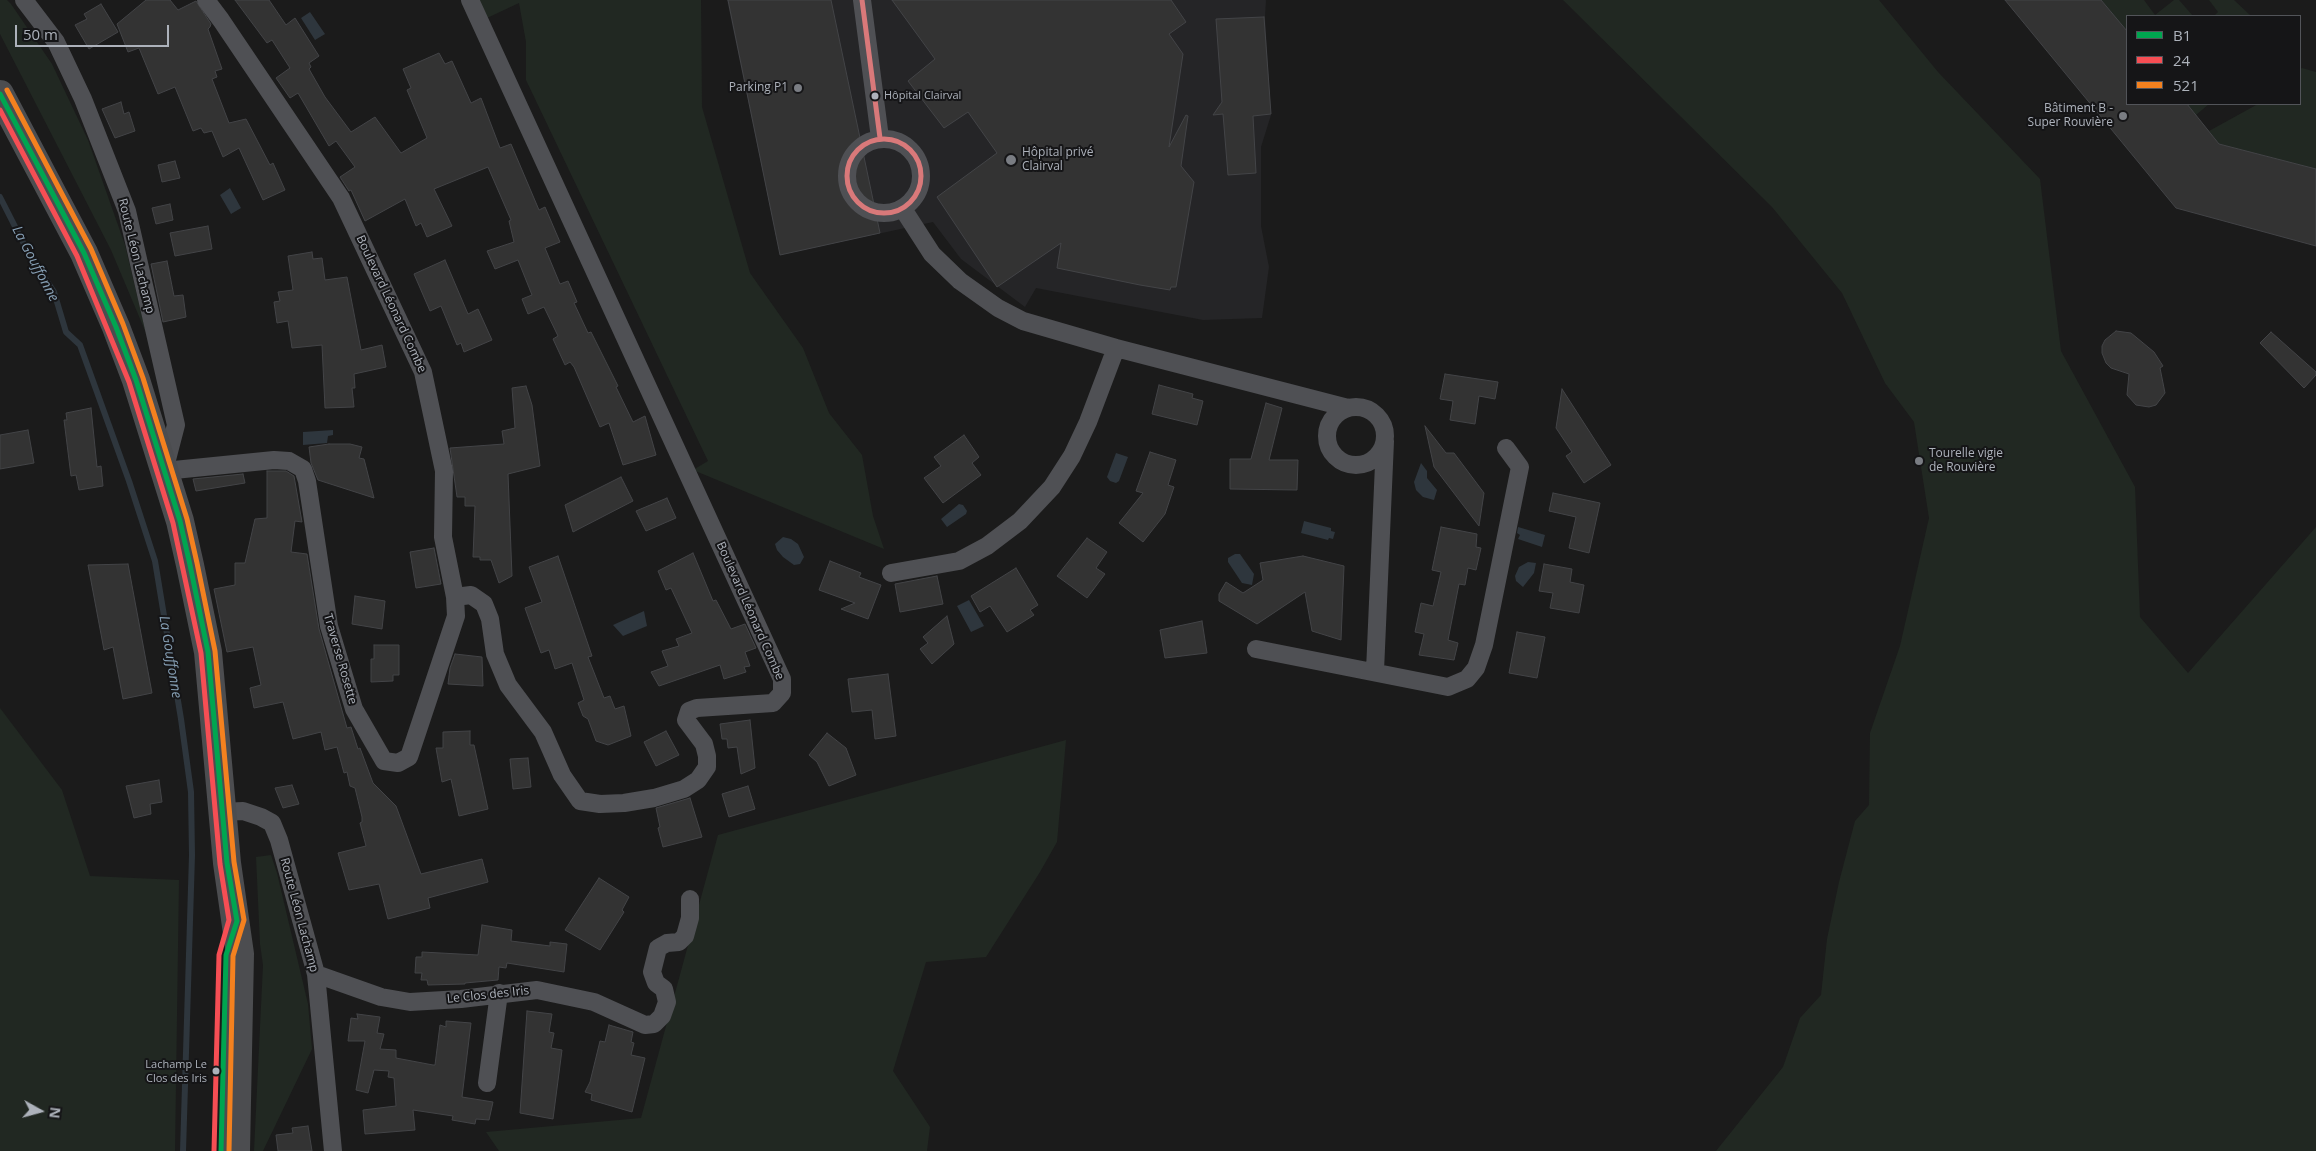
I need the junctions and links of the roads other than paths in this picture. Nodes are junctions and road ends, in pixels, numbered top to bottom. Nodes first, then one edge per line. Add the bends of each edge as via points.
1 (24, 0) edge
2 (206, 0) edge
3 (470, 0) edge
4 (862, 0) edge
5 (870, 0) edge
6 (868, 36) junction
7 (0, 94) edge
8 (880, 138) junction
9 (903, 209) junction
10 (1116, 348) junction
11 (1348, 408) junction
12 (1384, 441) junction
13 (1506, 448) dead end
14 (164, 471) junction
15 (891, 573) dead end
16 (455, 597) junction
17 (1256, 649) dead end
18 (1375, 671) junction
19 (222, 812) junction
20 (690, 899) dead end
21 (316, 974) junction
22 (499, 993) junction
23 (487, 1083) dead end
24 (236, 1151) edge
25 (333, 1151) edge

1 - 14 street, Route Léon Lachamp via 56,42 83,99 127,211 176,425
2 - 16 street, Boulevard Léonard Combe via 341,198 423,372 444,471 443,537
3 - 16 street, Boulevard Léonard Combe via 782,679 782,693 772,703 690,711 686,720 704,744 707,767 698,780 684,788 624,803 580,801 562,775 543,732 508,685 495,654 490,619 484,604 471,596
4 - 6 street
5 - 6 street
6 - 8 street
7 - 14 main road via 84,252 136,380
8 - 9 street via 896,140 910,148 917,157 921,171 920,188
8 - 9 street via 862,145 851,158 846,175 848,188 863,208 876,213
9 - 10 street via 932,254 971,290 1023,321
10 - 11 street
10 - 15 street via 1072,456 1052,487 1020,522 959,561
11 - 12 street via 1358,407 1376,415 1385,432
11 - 12 street via 1332,419 1328,428 1329,446 1340,461 1368,463 1381,450
12 - 18 street
13 - 18 street via 1520,467 1484,645 1476,668 1467,679 1448,687
14 - 16 street, Traverse Rosette via 274,460 289,462 303,469 329,626 354,709 384,761 398,763 409,757 456,616
14 - 19 main road via 180,522 208,652
17 - 18 street
19 - 21 street, Route Léon Lachamp via 243,811 272,823
19 - 24 main road via 240,954
20 - 22 street, Le Clos des Iris via 690,918 685,936 679,942 658,948 652,972 656,983 664,989 667,1002 662,1016 654,1024 645,1025 594,1002 537,990
21 - 22 street, Le Clos des Iris via 382,997 410,1002
21 - 25 street, Route Léon Lachamp
22 - 23 street

